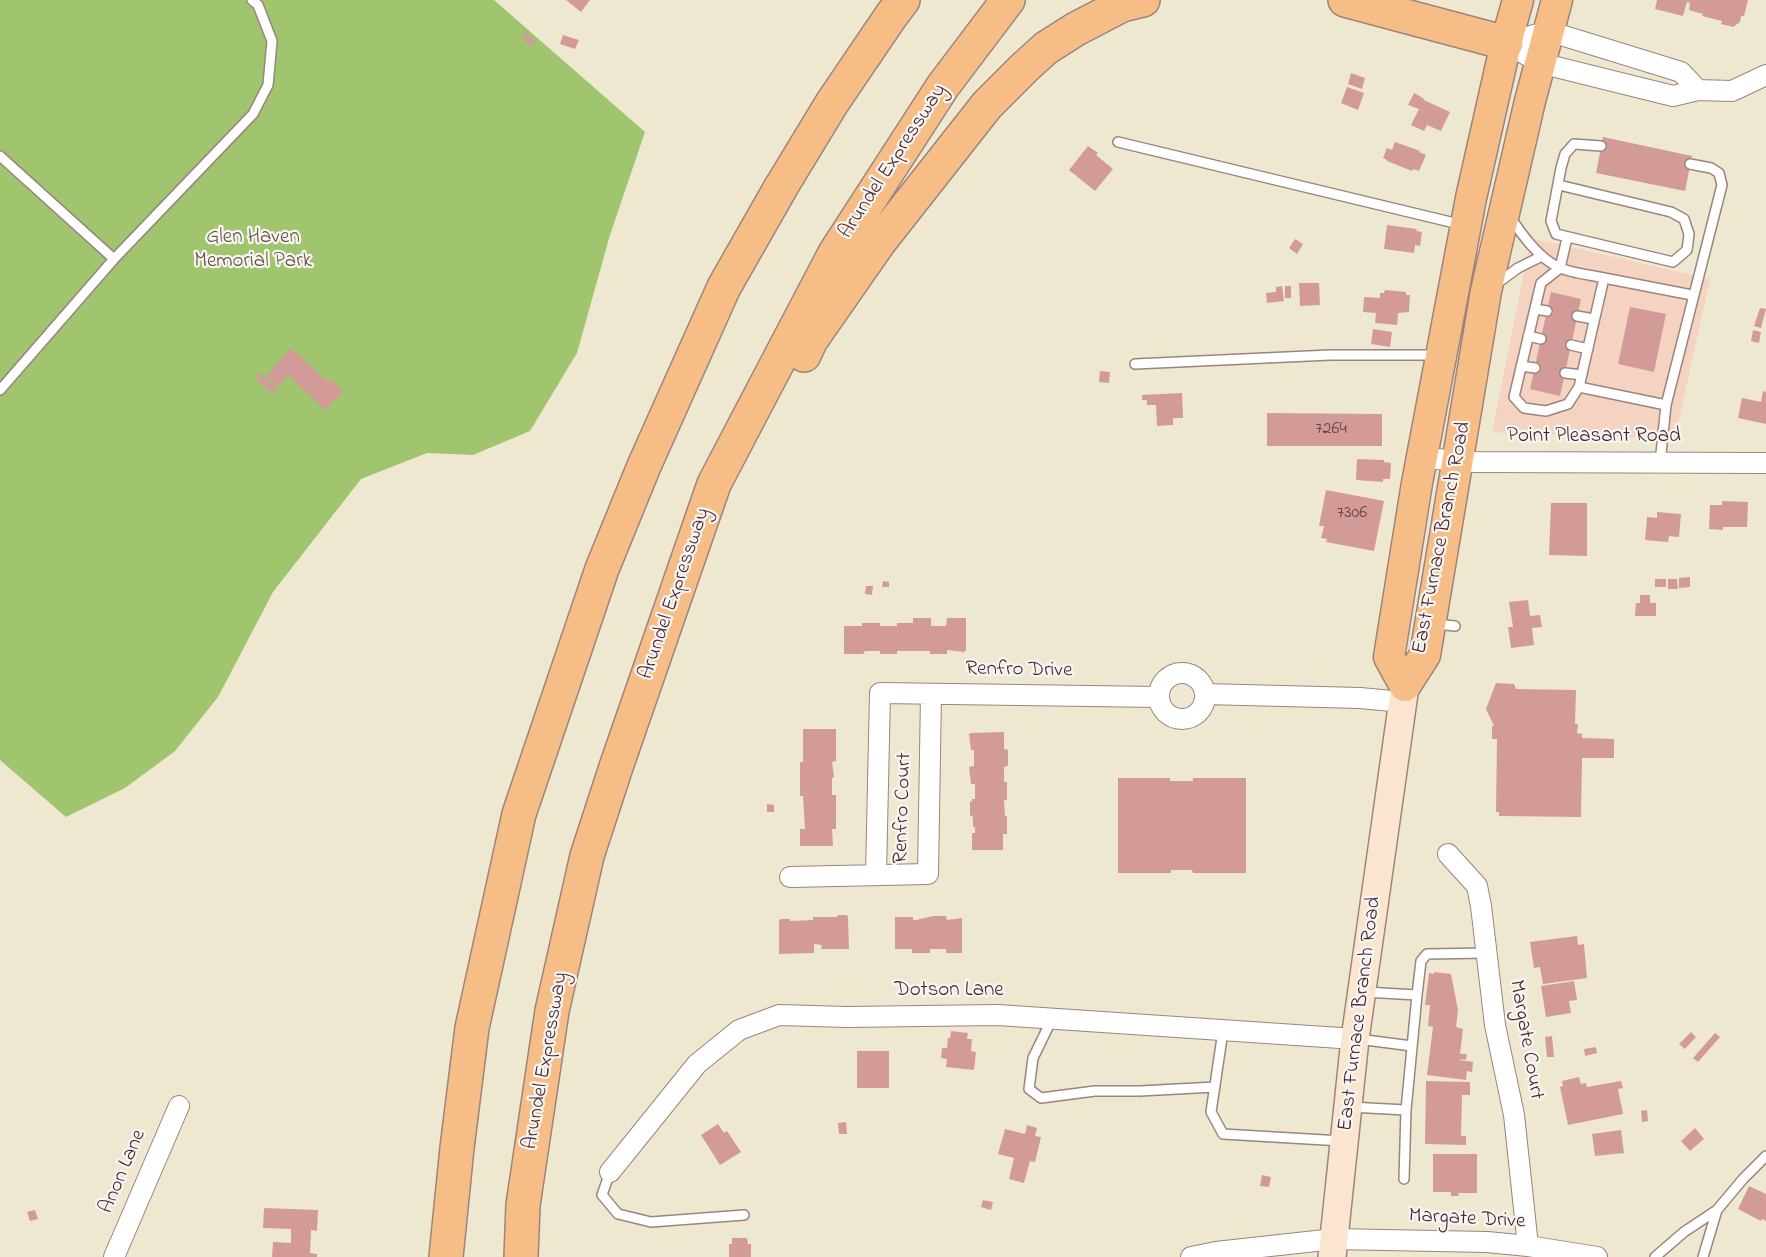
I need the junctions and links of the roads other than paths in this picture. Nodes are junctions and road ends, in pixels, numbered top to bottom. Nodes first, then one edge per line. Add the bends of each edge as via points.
1 (252, 0) edge
2 (903, 0) edge
3 (1008, 0) edge
4 (1143, 0) edge
5 (1345, 0) edge
6 (1518, 0) edge
7 (1557, 0) edge
8 (1548, 31) junction
9 (1506, 43) junction
10 (1540, 63) junction
11 (1766, 75) edge
12 (1698, 90) junction
13 (1118, 142) dead end
14 (1601, 146) dead end
15 (0, 156) edge
16 (1690, 164) dead end
17 (1558, 185) junction
18 (1505, 209) junction
19 (1466, 225) junction
20 (1567, 238) junction
21 (1542, 256) junction
22 (114, 259) junction
23 (1560, 268) junction
24 (1604, 278) junction
25 (1486, 291) junction
26 (1692, 295) junction
27 (1535, 309) junction
28 (1547, 311) dead end
29 (1577, 316) dead end
30 (1594, 319) junction
31 (1528, 336) junction
32 (1541, 339) dead end
33 (1571, 345) dead end
34 (1588, 349) junction
35 (1442, 355) junction
36 (1135, 364) dead end
37 (1521, 366) junction
38 (1534, 368) dead end
39 (1565, 373) dead end
40 (1582, 375) junction
41 (1579, 387) junction
42 (0, 390) edge
43 (1666, 405) junction
44 (1423, 458) junction
45 (1457, 460) junction
46 (1660, 462) junction
47 (1766, 463) edge
48 (714, 484) junction
49 (879, 693) joint
50 (931, 694) junction
51 (1205, 694) junction
52 (1404, 694) junction
53 (1158, 697) junction
54 (1448, 854) dead end
55 (876, 875) junction
56 (790, 877) dead end
57 (1487, 953) junction
58 (1362, 992) junction
59 (1417, 995) junction
60 (1052, 1019) junction
61 (1223, 1031) junction
62 (1355, 1039) junction
63 (1412, 1046) junction
64 (1215, 1087) junction
65 (179, 1106) dead end
66 (1348, 1107) junction
67 (1406, 1110) junction
68 (1344, 1141) junction
69 (1766, 1156) edge
70 (610, 1172) joint
71 (1404, 1179) dead end
72 (1717, 1210) junction
73 (744, 1215) dead end
74 (1527, 1246) junction
75 (1333, 1248) edge
76 (114, 1257) edge
77 (446, 1257) edge
78 (521, 1257) edge
79 (1191, 1257) edge
80 (1597, 1257) edge
81 (1655, 1257) edge
82 (1703, 1257) edge

1 - 22 lane via 258,5 272,41 268,85 253,114
2 - 77 highway via 832,103 724,286 602,569 519,814 472,1028
3 - 48 highway, Arundel Expressway via 943,86 835,253
4 - 48 highway via 1122,6 1046,48 987,105 880,241 811,340 784,395
5 - 9 highway
6 - 9 main road, East Furnace Branch Road
7 - 8 main road, East Furnace Branch Road
8 - 9 street
8 - 10 main road, East Furnace Branch Road
8 - 12 street via 1681,72
9 - 10 street
9 - 19 main road, East Furnace Branch Road
10 - 12 street via 1673,96
10 - 18 main road, East Furnace Branch Road
11 - 12 street via 1732,91
13 - 19 lane
14 - 17 lane via 1574,144 1565,154
15 - 22 lane
16 - 26 lane via 1719,173 1722,185
17 - 20 lane via 1551,221 1556,234
17 - 20 lane via 1671,212 1684,219 1689,234 1687,250 1673,262
18 - 21 lane
18 - 25 main road, East Furnace Branch Road
19 - 35 main road, East Furnace Branch Road
20 - 23 lane
21 - 23 lane
21 - 25 lane
22 - 42 lane
23 - 24 lane
23 - 27 lane via 1541,283
24 - 26 lane
24 - 30 lane
25 - 45 main road, East Furnace Branch Road
26 - 43 lane
27 - 28 lane
27 - 31 lane
29 - 30 lane
30 - 34 lane
31 - 32 lane
31 - 37 lane
33 - 34 lane
34 - 40 lane
35 - 36 lane via 1330,355
35 - 44 main road, East Furnace Branch Road
37 - 38 lane
37 - 41 lane via 1514,397 1524,408 1546,411 1568,404
39 - 40 lane
40 - 41 lane
41 - 43 lane
43 - 46 lane
44 - 45 street, Point Pleasant Road
44 - 52 main road, East Furnace Branch Road via 1389,657
45 - 46 street, Point Pleasant Road
45 - 52 main road, East Furnace Branch Road via 1442,624
46 - 47 street, Point Pleasant Road
48 - 78 highway, Arundel Expressway via 587,856 552,1011 523,1205
49 - 50 street, Renfro Drive
49 - 55 street, Renfro Court
50 - 53 street, Renfro Drive
50 - 55 street, Renfro Court via 928,874
51 - 52 street via 1360,698
51 - 53 street via 1200,680 1188,673 1173,674 1162,683
51 - 53 street via 1202,708 1191,717 1181,718 1164,711
52 - 58 main road, East Furnace Branch Road
54 - 57 street, Margate Court via 1477,886
55 - 56 street, Renfro Court
57 - 59 lane via 1427,954 1421,961
57 - 74 street, Margate Court via 1495,1025 1514,1115
58 - 59 lane
58 - 62 main road, East Furnace Branch Road
59 - 63 lane
60 - 61 street, Dotson Lane
60 - 64 lane via 1032,1058 1029,1089 1041,1098 1095,1091
60 - 70 street, Dotson Lane via 998,1015 779,1015 739,1030 697,1064
61 - 62 street, Dotson Lane
61 - 64 lane
62 - 63 lane
62 - 66 main road, East Furnace Branch Road
63 - 67 lane
64 - 68 lane via 1211,1112 1224,1134
65 - 76 street, Anon Lane
66 - 67 lane
66 - 68 main road, East Furnace Branch Road
67 - 71 lane
68 - 75 main road, East Furnace Branch Road
69 - 72 lane
70 - 73 lane via 602,1195 618,1214 651,1222
72 - 81 lane
72 - 82 lane
74 - 75 street, Margate Drive via 1487,1242
74 - 80 street, Margate Drive
75 - 79 street, Margate Drive via 1216,1252

